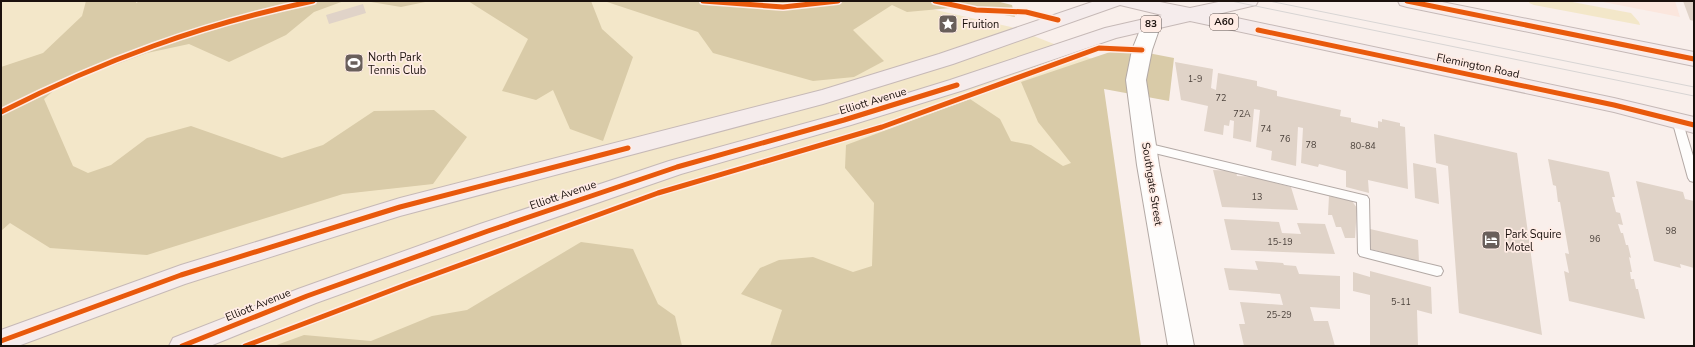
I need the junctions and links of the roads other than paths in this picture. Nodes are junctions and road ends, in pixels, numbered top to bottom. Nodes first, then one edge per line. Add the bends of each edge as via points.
1 (1114, 1) edge
2 (1126, 1) edge
3 (1248, 1) edge
4 (1407, 1) edge
5 (1190, 15) junction
6 (1151, 24) junction
7 (1694, 59) edge
8 (1685, 122) edge
9 (1146, 147) junction
10 (1694, 178) edge
11 (1437, 271) dead end
12 (1, 341) edge
13 (189, 343) edge
14 (1181, 346) edge

1 - 12 highway, Elliott Avenue via 946,59 823,97 393,209 181,275
2 - 5 highway, Flemington Road / A60
3 - 5 highway, 83
4 - 7 highway
5 - 6 highway, Elliott Avenue / 83
5 - 8 highway, Flemington Road / A60
6 - 9 street, Southgate Street via 1136,75
6 - 13 highway, Elliott Avenue / 83 via 1112,33 844,120 677,166 307,296
8 - 10 lane
9 - 11 lane via 1363,199 1364,253
9 - 14 street, Southgate Street

